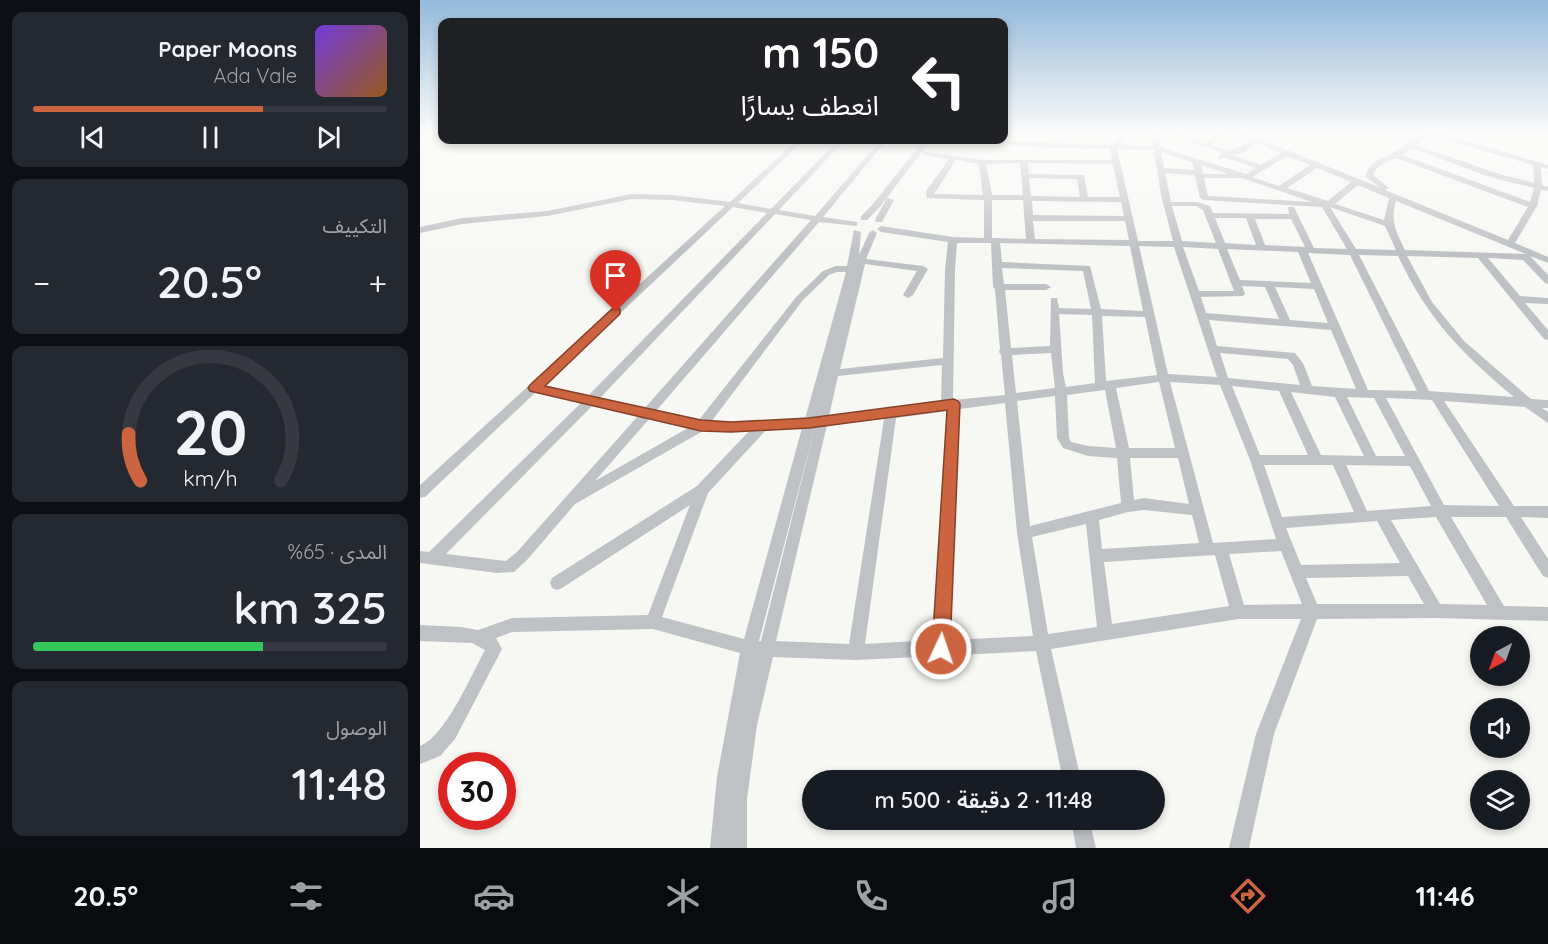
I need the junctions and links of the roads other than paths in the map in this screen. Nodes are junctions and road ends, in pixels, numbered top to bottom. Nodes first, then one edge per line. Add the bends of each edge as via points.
1 (767, 172) edge
2 (811, 172) edge
3 (857, 172) edge
4 (903, 172) edge
5 (911, 172) edge
6 (944, 172) edge
7 (984, 172) edge
8 (1024, 172) edge
9 (1080, 172) edge
10 (1118, 172) edge
11 (1160, 172) edge
12 (1175, 172) edge
13 (1233, 172) edge
14 (1254, 172) edge
15 (1306, 172) edge
16 (1331, 172) edge
17 (1370, 172) edge
18 (1441, 172) edge
19 (1483, 172) edge
20 (1537, 172) edge
21 (1198, 174) junction
22 (1024, 176) junction
23 (1248, 176) junction
24 (1081, 177) junction
25 (1356, 182) junction
26 (1538, 187) junction
27 (1237, 188) junction
28 (1281, 188) junction
29 (1548, 189) edge
30 (1026, 195) junction
31 (1084, 197) junction
32 (1393, 197) junction
33 (988, 198) junction
34 (1204, 198) junction
35 (1124, 200) junction
36 (1166, 200) junction
37 (1326, 204) junction
38 (731, 205) junction
39 (1533, 206) junction
40 (771, 212) junction
41 (1210, 215) junction
42 (1249, 215) junction
43 (864, 218) junction
44 (1030, 218) junction
45 (817, 219) junction
46 (1129, 219) junction
47 (1389, 224) junction
48 (878, 227) junction
49 (856, 228) junction
50 (420, 230) edge
51 (953, 240) junction
52 (991, 241) junction
53 (1031, 241) junction
54 (1134, 243) junction
55 (1178, 244) junction
56 (1510, 244) junction
57 (1220, 245) junction
58 (1262, 248) junction
59 (1306, 251) junction
60 (1353, 252) junction
61 (1401, 253) junction
62 (1481, 255) junction
63 (1526, 257) junction
64 (1544, 258) edge
65 (861, 261) junction
66 (996, 265) junction
67 (851, 269) junction
68 (1548, 281) edge
69 (1236, 283) junction
70 (1269, 284) junction
71 (1316, 286) junction
72 (998, 287) junction
73 (1046, 287) dead end
74 (1195, 294) junction
75 (908, 295) dead end
76 (1517, 299) junction
77 (1548, 301) edge
78 (1097, 313) junction
79 (1148, 314) junction
80 (1203, 316) junction
81 (1286, 322) junction
82 (1336, 327) junction
83 (1548, 337) edge
84 (1056, 349) junction
85 (1215, 349) junction
86 (1005, 351) junction
87 (947, 361) junction
88 (828, 374) junction
89 (1163, 378) junction
90 (1224, 381) junction
91 (1106, 384) junction
92 (1283, 387) junction
93 (535, 388) junction
94 (1307, 389) junction
95 (1061, 392) junction
96 (1339, 393) junction
97 (1364, 394) junction
98 (1378, 394) junction
99 (1011, 396) junction
100 (1430, 396) junction
101 (591, 400) junction
102 (1528, 402) junction
103 (1548, 404) edge
104 (950, 405) junction
105 (646, 414) junction
106 (891, 414) junction
107 (1548, 419) edge
108 (816, 422) junction
109 (701, 426) junction
110 (762, 426) junction
111 (1123, 452) junction
112 (1182, 453) junction
113 (1256, 460) junction
114 (1317, 460) junction
115 (1337, 460) junction
116 (1372, 460) junction
117 (1413, 460) junction
118 (702, 490) junction
119 (420, 493) edge
120 (568, 503) junction
121 (1128, 506) junction
122 (1197, 510) junction
123 (1440, 511) junction
124 (1509, 511) junction
125 (1548, 512) edge
126 (1380, 514) junction
127 (1363, 516) junction
128 (1092, 517) junction
129 (1277, 523) junction
130 (1024, 533) junction
131 (1285, 545) junction
132 (1214, 548) junction
133 (1096, 556) junction
134 (426, 558) edge
135 (1410, 569) junction
136 (1548, 571) edge
137 (1296, 572) junction
138 (557, 583) dead end
139 (760, 611) junction
140 (777, 611) junction
141 (1312, 611) junction
142 (1436, 611) junction
143 (1238, 612) junction
144 (1500, 613) junction
145 (1548, 614) edge
146 (653, 622) junction
147 (1105, 633) junction
148 (421, 635) edge
149 (482, 636) junction
150 (1042, 643) junction
151 (757, 648) junction
152 (941, 649) junction
153 (856, 652) junction
154 (420, 755) edge
155 (1070, 770) edge
156 (1082, 830) edge
157 (720, 848) edge
158 (737, 848) edge
159 (1086, 848) edge
160 (1239, 848) edge

1 - 38 street
2 - 40 street
3 - 45 street
4 - 43 street
5 - 48 street via 885,206
6 - 33 street via 930,196
7 - 33 street
8 - 22 street
9 - 24 street
10 - 35 street
11 - 36 street
12 - 21 street
13 - 23 street
14 - 23 street
15 - 28 street
16 - 25 street
17 - 32 street via 1369,176
18 - 39 street
19 - 26 street
20 - 26 street
21 - 27 street
21 - 34 street
22 - 24 street
22 - 30 street
23 - 27 street
23 - 28 street
24 - 31 street
25 - 32 street
25 - 37 street
26 - 29 street
26 - 39 street
27 - 34 street
27 - 37 street
28 - 37 street
30 - 31 street
30 - 33 street
30 - 44 street
31 - 35 street
32 - 47 street
32 - 56 street
33 - 52 street
34 - 36 street
35 - 46 street
36 - 41 street via 1197,204 1207,208
36 - 55 street
37 - 47 street
37 - 60 street
38 - 40 street
38 - 50 street via 634,197 545,213 455,221
38 - 93 street
39 - 56 street
40 - 45 street
40 - 101 street
41 - 42 street
41 - 57 street
42 - 58 street
42 - 59 street via 1292,213
43 - 48 street
43 - 49 street
44 - 46 street
44 - 53 street
45 - 49 street
45 - 105 street
46 - 54 street
47 - 61 street
48 - 49 street
48 - 51 street
48 - 65 street
49 - 67 street
51 - 52 street
51 - 87 street
52 - 53 street
52 - 66 street
53 - 54 street
54 - 55 street
54 - 79 street
55 - 57 street
55 - 74 street
56 - 64 street
57 - 58 street
57 - 69 street
58 - 59 street
59 - 60 street
59 - 71 street
60 - 61 street
60 - 100 street
61 - 62 street
61 - 102 street via 1421,293 1458,342
62 - 63 street
62 - 76 street
63 - 64 street
63 - 68 street
65 - 75 street via 923,269
65 - 88 street
66 - 72 street
66 - 78 street via 1085,267
67 - 88 street
67 - 109 street via 826,273 800,298
69 - 70 street
69 - 74 street via 1240,294
70 - 71 street
70 - 81 street
71 - 82 street
72 - 73 street
72 - 86 street
74 - 80 street
76 - 77 street
76 - 83 street
78 - 79 street
78 - 84 street via 1054,306
78 - 91 street
79 - 89 street
80 - 81 street
80 - 85 street
81 - 82 street
82 - 97 street
84 - 86 street
84 - 95 street
85 - 90 street
85 - 94 street via 1292,356
86 - 99 street
87 - 88 street
87 - 104 street
88 - 108 street
89 - 90 street
89 - 91 street
89 - 112 street
90 - 92 street
90 - 113 street
91 - 95 street
91 - 111 street
92 - 94 street
92 - 114 street
93 - 101 street
93 - 119 street
94 - 96 street
95 - 99 street
95 - 111 street via 1063,438 1067,445
96 - 97 street
96 - 116 street
97 - 98 street
98 - 100 street
98 - 117 street
99 - 104 street
99 - 130 street
100 - 102 street
100 - 124 street
101 - 105 street
101 - 134 street
102 - 103 street
102 - 107 street
104 - 106 street
104 - 152 street
105 - 109 street
105 - 120 street
106 - 108 street
106 - 153 street
108 - 110 street
108 - 139 street
108 - 140 street
109 - 110 street
109 - 120 street
110 - 118 street
111 - 112 street
111 - 121 street
112 - 122 street
113 - 114 street
113 - 129 street
114 - 115 street
115 - 116 street
115 - 127 street
116 - 117 street
117 - 123 street
118 - 138 street
118 - 146 street
120 - 134 street via 509,567
121 - 122 street
121 - 128 street
122 - 132 street
123 - 124 street
123 - 126 street
123 - 144 street
124 - 125 street
124 - 136 street
126 - 127 street
126 - 135 street
127 - 129 street
128 - 130 street
128 - 133 street
129 - 131 street
130 - 150 street
131 - 132 street
131 - 137 street
132 - 133 street
132 - 143 street
133 - 147 street
135 - 137 street
135 - 142 street
137 - 141 street
139 - 140 street
139 - 151 street
140 - 151 street
141 - 142 street
141 - 143 street
141 - 160 street via 1265,734
142 - 144 street
143 - 147 street
144 - 145 street
146 - 149 street via 512,625
146 - 151 street
147 - 150 street
148 - 149 street
149 - 154 street via 494,649 490,660 442,743
150 - 152 street
150 - 155 street
151 - 153 street
151 - 157 street via 724,789
151 - 158 street via 738,799
152 - 153 street
156 - 159 street

